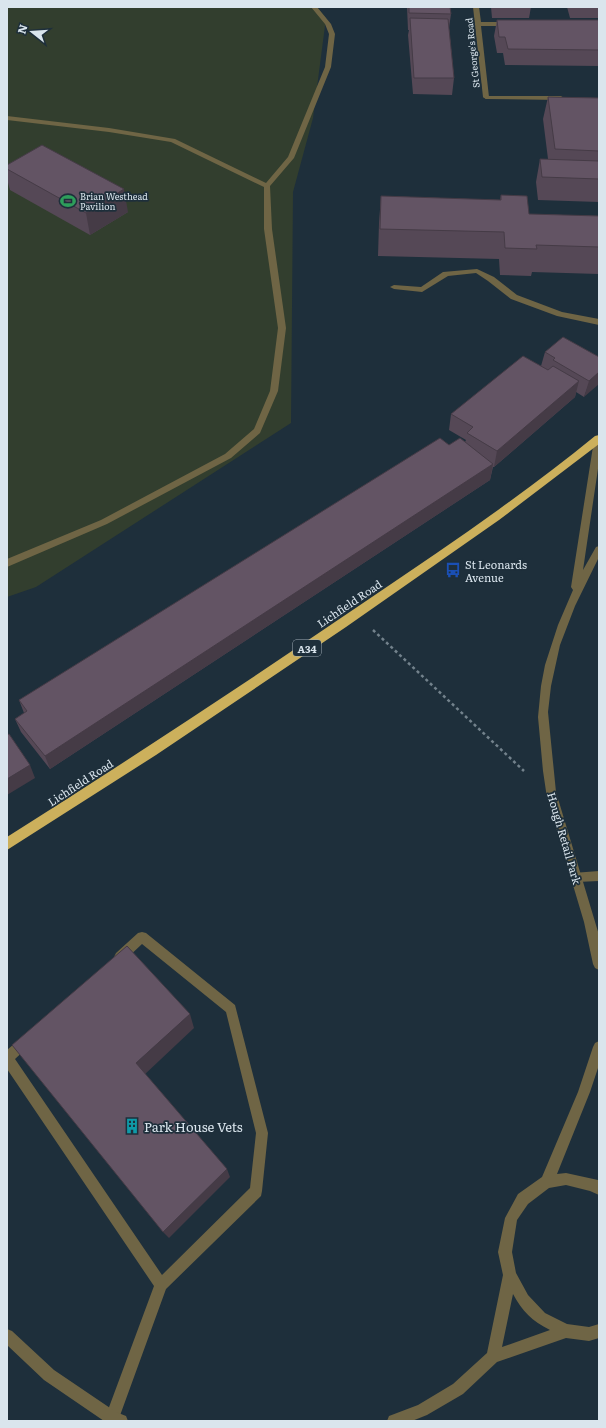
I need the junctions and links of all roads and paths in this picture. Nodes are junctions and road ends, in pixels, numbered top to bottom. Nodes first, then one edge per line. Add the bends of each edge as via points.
1 (314, 7) edge
2 (476, 7) edge
3 (478, 24) junction
4 (516, 24) edge
5 (569, 99) edge
6 (7, 118) edge
7 (267, 186) junction
8 (394, 287) dead end
9 (599, 322) edge
10 (599, 439) edge
11 (599, 549) edge
12 (7, 563) edge
13 (574, 594) junction
14 (356, 614) junction
15 (552, 798) junction
16 (7, 844) edge
17 (599, 876) edge
18 (577, 877) junction
19 (113, 963) edge
20 (599, 964) edge
21 (37, 1032) edge
22 (599, 1047) edge
23 (7, 1058) edge
24 (547, 1182) junction
25 (599, 1189) edge
26 (510, 1275) junction
27 (160, 1285) junction
28 (566, 1331) junction
29 (599, 1331) edge
30 (7, 1336) edge
31 (493, 1357) junction
32 (117, 1420) edge
33 (394, 1421) edge

1 - 7 street via 328,24 332,34 328,67 291,158
2 - 3 street, St George's Road
3 - 4 street
3 - 5 street, St George's Road via 486,98
6 - 7 street via 173,140
7 - 12 street via 268,229 282,328 274,391 257,431 228,456 104,522
8 - 9 street via 422,290 446,274 477,271 514,297 560,314
10 - 13 street, Hough Retail Park
10 - 14 highway, Lichfield Road / A34 via 527,496
11 - 13 street, Hough Retail Park
13 - 15 street, Hough Retail Park via 559,630 549,669 543,709
14 - 15 path
14 - 16 highway, Lichfield Road / A34
15 - 18 street, Hough Retail Park
17 - 18 street
18 - 20 street, Hough Retail Park
19 - 27 street via 142,937 231,1009 262,1133 256,1191
21 - 23 street
22 - 24 street via 584,1092
23 - 27 street
24 - 25 street via 566,1179 593,1185
24 - 26 street via 523,1198 511,1218 505,1252
26 - 28 street via 523,1300 540,1318
26 - 31 street
27 - 32 street
28 - 29 street via 589,1334
28 - 31 street
30 - 32 street via 49,1375
31 - 33 street via 458,1389 422,1410

